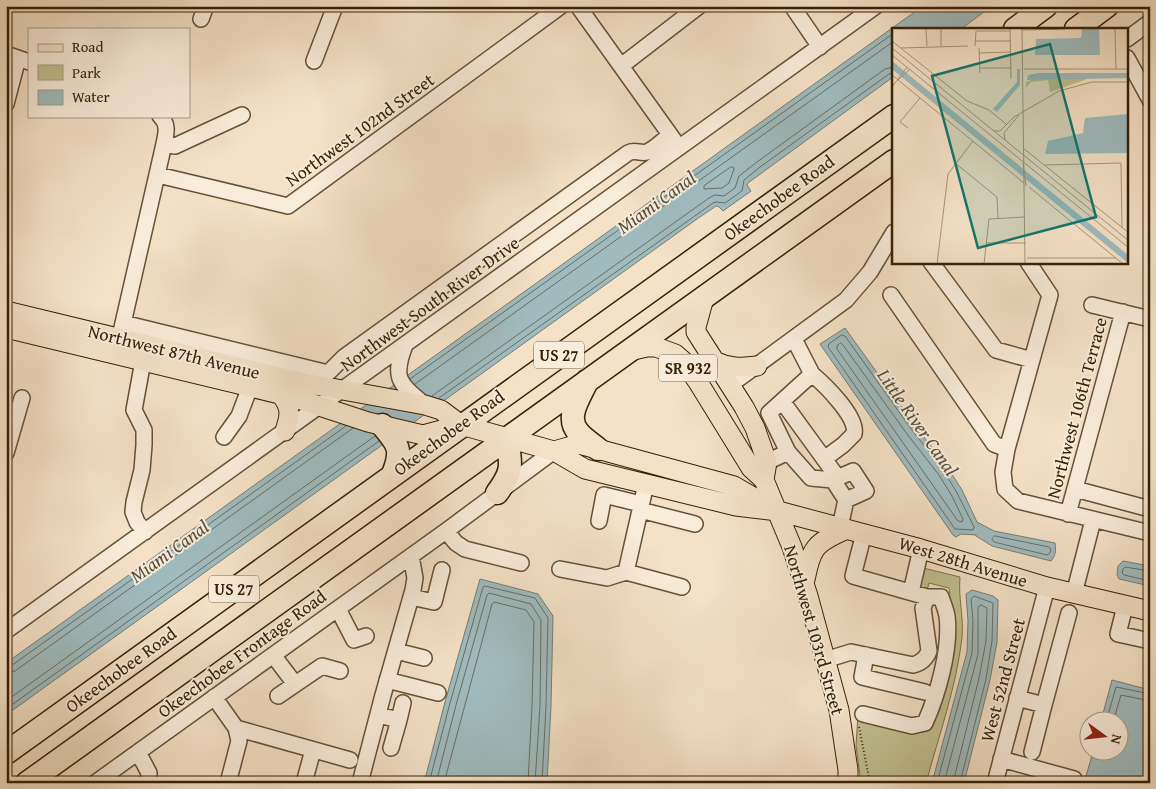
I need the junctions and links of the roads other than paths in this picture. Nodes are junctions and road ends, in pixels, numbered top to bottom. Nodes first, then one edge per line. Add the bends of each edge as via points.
1 (335, 6) edge
2 (561, 6) edge
3 (578, 6) edge
4 (699, 6) edge
5 (792, 6) edge
6 (876, 6) edge
7 (1046, 6) edge
8 (1098, 6) edge
9 (1107, 6) edge
10 (1150, 22) edge
11 (1016, 28) edge
12 (1076, 28) edge
13 (1076, 28) edge
14 (1128, 37) edge
15 (820, 46) junction
16 (18, 58) edge
17 (1128, 60) edge
18 (314, 61) dead end
19 (621, 66) junction
20 (1150, 100) edge
21 (6, 104) edge
22 (242, 115) dead end
23 (892, 117) edge
24 (163, 118) edge
25 (674, 141) junction
26 (164, 144) junction
27 (892, 162) edge
28 (158, 175) junction
29 (892, 235) edge
30 (932, 264) edge
31 (1029, 264) edge
32 (890, 295) dead end
33 (704, 298) junction
34 (1092, 306) dead end
35 (6, 311) edge
36 (1123, 312) junction
37 (1150, 319) edge
38 (6, 328) edge
39 (121, 331) junction
40 (794, 339) junction
41 (405, 345) junction
42 (627, 352) junction
43 (1032, 360) junction
44 (142, 361) junction
45 (714, 361) junction
46 (758, 366) junction
47 (812, 374) junction
48 (588, 380) junction
49 (730, 385) junction
50 (250, 387) junction
51 (342, 391) junction
52 (280, 394) junction
53 (22, 398) dead end
54 (782, 401) junction
55 (320, 406) junction
56 (433, 408) junction
57 (461, 425) junction
58 (725, 426) junction
59 (285, 432) junction
60 (395, 433) junction
61 (224, 437) dead end
62 (507, 438) junction
63 (598, 449) junction
64 (1006, 449) junction
65 (554, 451) junction
66 (788, 452) junction
67 (6, 453) edge
68 (742, 453) junction
69 (824, 459) junction
70 (767, 462) junction
71 (393, 474) junction
72 (702, 477) junction
73 (835, 479) junction
74 (764, 480) junction
75 (724, 483) junction
76 (646, 484) junction
77 (1075, 489) junction
78 (497, 493) junction
79 (846, 500) junction
80 (640, 507) junction
81 (1150, 509) edge
82 (778, 512) junction
83 (1068, 514) junction
84 (1093, 520) junction
85 (599, 521) dead end
86 (694, 524) dead end
87 (850, 530) junction
88 (145, 532) junction
89 (446, 532) junction
90 (1150, 533) edge
91 (921, 549) junction
92 (411, 556) junction
93 (521, 563) dead end
94 (560, 569) dead end
95 (442, 570) dead end
96 (626, 572) junction
97 (804, 585) junction
98 (682, 587) dead end
99 (1047, 587) junction
100 (910, 592) junction
101 (1074, 594) junction
102 (412, 597) junction
103 (927, 597) junction
104 (1125, 606) junction
105 (338, 609) junction
106 (1150, 611) edge
107 (1069, 613) dead end
108 (6, 631) edge
109 (366, 636) dead end
110 (1150, 641) edge
111 (396, 651) junction
112 (273, 655) junction
113 (866, 655) junction
114 (424, 658) dead end
115 (825, 660) junction
116 (340, 671) dead end
117 (387, 680) junction
118 (295, 684) junction
119 (925, 692) dead end
120 (438, 693) dead end
121 (278, 696) dead end
122 (214, 697) junction
123 (1017, 698) junction
124 (403, 703) dead end
125 (1044, 705) junction
126 (378, 715) junction
127 (399, 720) junction
128 (861, 720) road end
129 (236, 728) junction
130 (391, 748) dead end
131 (313, 750) junction
132 (138, 752) junction
133 (1032, 752) dead end
134 (6, 753) edge
135 (1001, 759) junction
136 (350, 760) dead end
137 (1074, 779) dead end
138 (27, 783) edge
139 (95, 783) edge
140 (148, 783) edge
141 (228, 783) edge
142 (304, 783) edge
143 (360, 783) edge
144 (848, 783) edge
145 (995, 783) edge

1 - 18 street
2 - 28 street, Northwest 102nd Street via 288,206
3 - 19 street
4 - 19 street
5 - 15 street
6 - 15 street, Northwest South River Drive
7 - 11 highway
8 - 12 highway
9 - 13 highway
10 - 14 street
15 - 25 street, Northwest South River Drive
16 - 21 street
17 - 20 street
19 - 25 street
22 - 26 street via 175,146
23 - 57 highway, Okeechobee Road / US 27
24 - 26 street via 167,128
25 - 39 street via 644,153 628,153 344,357 329,372
25 - 41 street, Northwest South River Drive
26 - 28 street
27 - 33 highway, Okeechobee Road / US 27
28 - 39 street
29 - 40 street via 870,272 846,300
30 - 43 street via 996,350
31 - 43 street via 1050,295
32 - 64 street via 994,444
33 - 42 highway, Okeechobee Road / US 27
33 - 45 main road, SR 932 via 696,332
34 - 36 street
35 - 39 main road, Northwest 87th Avenue
36 - 37 street
36 - 77 street, Northwest 106th Terrace
38 - 44 main road, Northwest 87th Avenue
39 - 51 main road, Northwest 87th Avenue
40 - 46 street
40 - 47 street
41 - 51 street, Northwest South River Drive
41 - 56 street via 398,365 399,379 406,389
42 - 48 highway, Okeechobee Road / US 27
42 - 58 main road, SR 932 via 656,347 683,360
43 - 64 street
44 - 50 main road, Northwest 87th Avenue
44 - 88 street via 134,410 144,430 144,445 133,512
45 - 46 main road via 730,368
45 - 49 main road, SR 932
46 - 49 street
47 - 54 street
47 - 69 street via 831,392 854,426 854,434
48 - 62 highway, Okeechobee Road / US 27
48 - 63 highway via 572,415 573,422 579,434
49 - 58 main road via 724,407
49 - 70 main road, SR 932 via 755,428
50 - 52 main road, Northwest 87th Avenue
50 - 61 street via 239,416
51 - 55 street, Northwest South River Drive
51 - 56 main road, West 28th Avenue
52 - 55 main road, Northwest 87th Avenue
52 - 59 main road via 290,412
53 - 67 street
54 - 66 street via 769,413
54 - 69 street
55 - 59 street, Northwest South River Drive
55 - 60 main road
56 - 57 main road, West 28th Avenue
57 - 60 main road via 423,435
57 - 62 main road, West 28th Avenue
57 - 71 highway, Okeechobee Road / US 27
58 - 68 main road, Northwest 103rd Street / SR 932
59 - 88 street, Northwest South River Drive
60 - 71 highway via 400,454
62 - 65 main road, West 28th Avenue
62 - 78 highway via 510,470
62 - 138 highway, Okeechobee Road / US 27
63 - 65 main road, West 28th Avenue via 579,444
63 - 72 main road, West 28th Avenue
64 - 83 street via 1004,489 1018,501
65 - 76 main road, West 28th Avenue via 585,470
65 - 78 street, Okeechobee Frontage Road
66 - 70 street
66 - 73 street via 811,478
68 - 74 main road, Northwest 103rd Street / SR 932
68 - 75 main road via 742,471 734,480
69 - 73 street
70 - 74 main road, SR 932
71 - 134 highway, Okeechobee Road / US 27
72 - 75 main road, West 28th Avenue
72 - 76 main road via 665,475
73 - 79 street
73 - 79 street via 852,470 866,491
74 - 82 main road, Northwest 103rd Street / SR 932
75 - 82 main road, West 28th Avenue
76 - 80 street
76 - 82 main road, West 28th Avenue via 736,506
77 - 81 street
77 - 83 street, Northwest 106th Terrace
78 - 89 street, Okeechobee Frontage Road
79 - 87 street
80 - 85 street via 604,495
80 - 86 street
80 - 96 street
82 - 87 main road, West 28th Avenue
82 - 97 main road, Northwest 103rd Street / SR 932
83 - 84 street
84 - 90 street
84 - 101 street
87 - 91 main road, West 28th Avenue
87 - 97 main road via 822,541 816,547 811,554
87 - 100 street via 852,576
88 - 108 street, Northwest South River Drive
89 - 92 street, Okeechobee Frontage Road
89 - 93 street via 465,548
91 - 99 main road, West 28th Avenue
91 - 100 street
92 - 102 street via 415,578
92 - 105 street, Okeechobee Frontage Road
94 - 96 street via 607,578
95 - 102 street via 434,602
96 - 98 street
97 - 115 main road, Northwest 103rd Street / SR 932
99 - 101 main road, West 28th Avenue
99 - 123 street, West 52nd Street
100 - 103 street
101 - 104 main road, West 28th Avenue
102 - 111 street
103 - 113 street via 923,608 929,651 923,661 913,665
103 - 128 street via 941,597 947,616 946,656 925,723 912,726
104 - 106 main road, West 28th Avenue
104 - 110 street via 1118,634
105 - 109 street via 354,640
105 - 112 street, Okeechobee Frontage Road
107 - 125 street
111 - 114 street
111 - 117 street
112 - 118 street
112 - 122 street, Okeechobee Frontage Road
113 - 115 street via 851,652
113 - 119 street via 862,677
115 - 144 main road, Northwest 103rd Street / SR 932 via 839,710
116 - 118 street via 322,666
117 - 120 street
117 - 126 street
118 - 121 street
122 - 129 street
122 - 132 street, Okeechobee Frontage Road
123 - 125 street
123 - 135 street, West 52nd Street
124 - 127 street
125 - 133 street
126 - 127 street
126 - 143 street
127 - 130 street
129 - 131 street
129 - 141 street via 239,741
131 - 136 street
131 - 142 street
132 - 139 street, Okeechobee Frontage Road
132 - 140 street via 150,773
135 - 137 street
135 - 145 street, West 52nd Street

